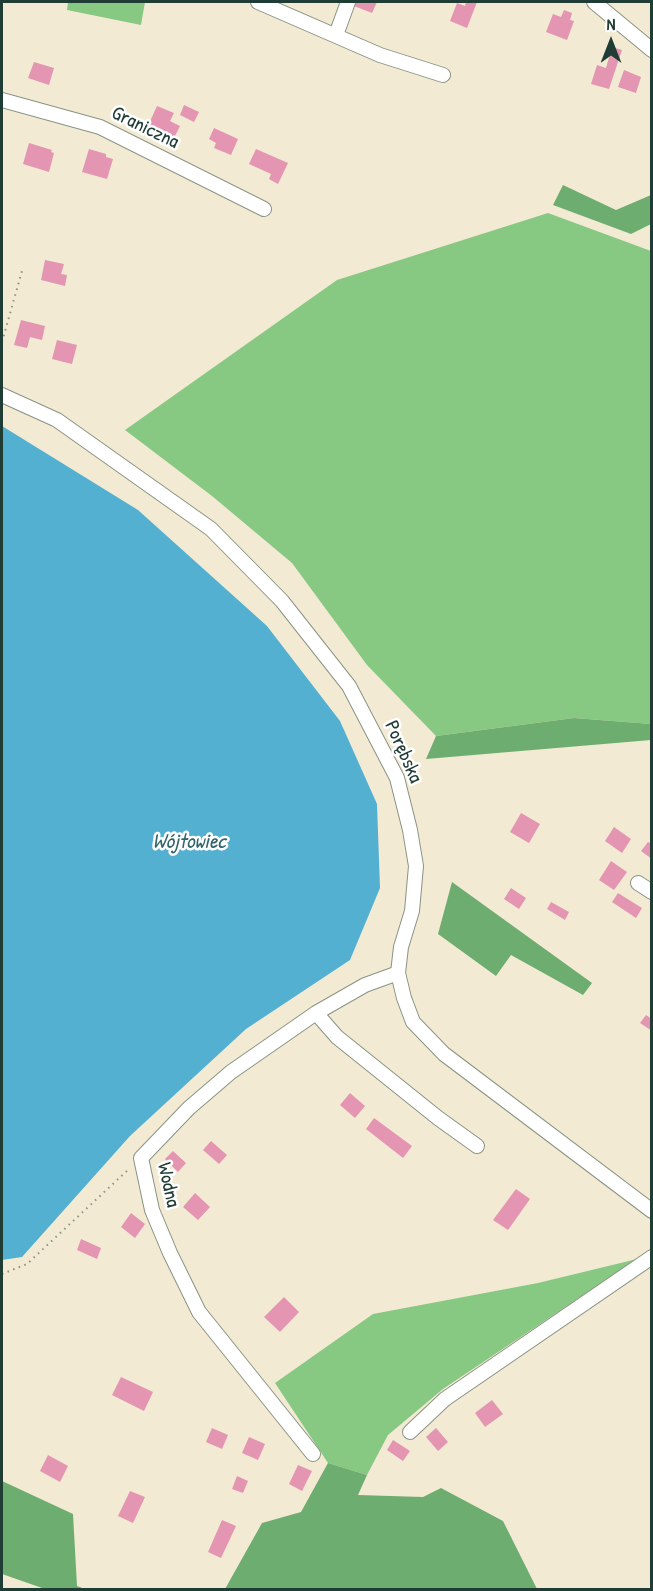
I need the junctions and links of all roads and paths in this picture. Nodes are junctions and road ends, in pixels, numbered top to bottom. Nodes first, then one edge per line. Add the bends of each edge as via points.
1 (258, 2) edge
2 (348, 2) edge
3 (594, 2) edge
4 (336, 35) junction
5 (651, 50) edge
6 (443, 75) dead end
7 (2, 100) edge
8 (264, 208) dead end
9 (22, 271) dead end
10 (2, 342) edge
11 (2, 395) edge
12 (638, 883) dead end
13 (651, 892) edge
14 (398, 972) junction
15 (316, 1013) junction
16 (477, 1146) dead end
17 (141, 1158) junction
18 (651, 1211) edge
19 (651, 1257) edge
20 (2, 1274) edge
21 (411, 1432) dead end
22 (313, 1454) dead end

1 - 4 street
2 - 4 street
3 - 5 street
4 - 6 street via 380,55
7 - 8 street, Graniczna via 100,127
9 - 10 path
11 - 14 street, Porębska via 57,420 211,529 282,601 349,686 397,778 410,830 416,866 412,911
12 - 13 street
14 - 15 street, Wodna via 364,985
14 - 18 street, Porębska via 413,1022 444,1054
15 - 16 street via 336,1037
15 - 17 street, Wodna via 231,1071
17 - 20 path via 27,1264
17 - 22 street, Wodna via 152,1210 199,1312
19 - 21 street via 445,1399

